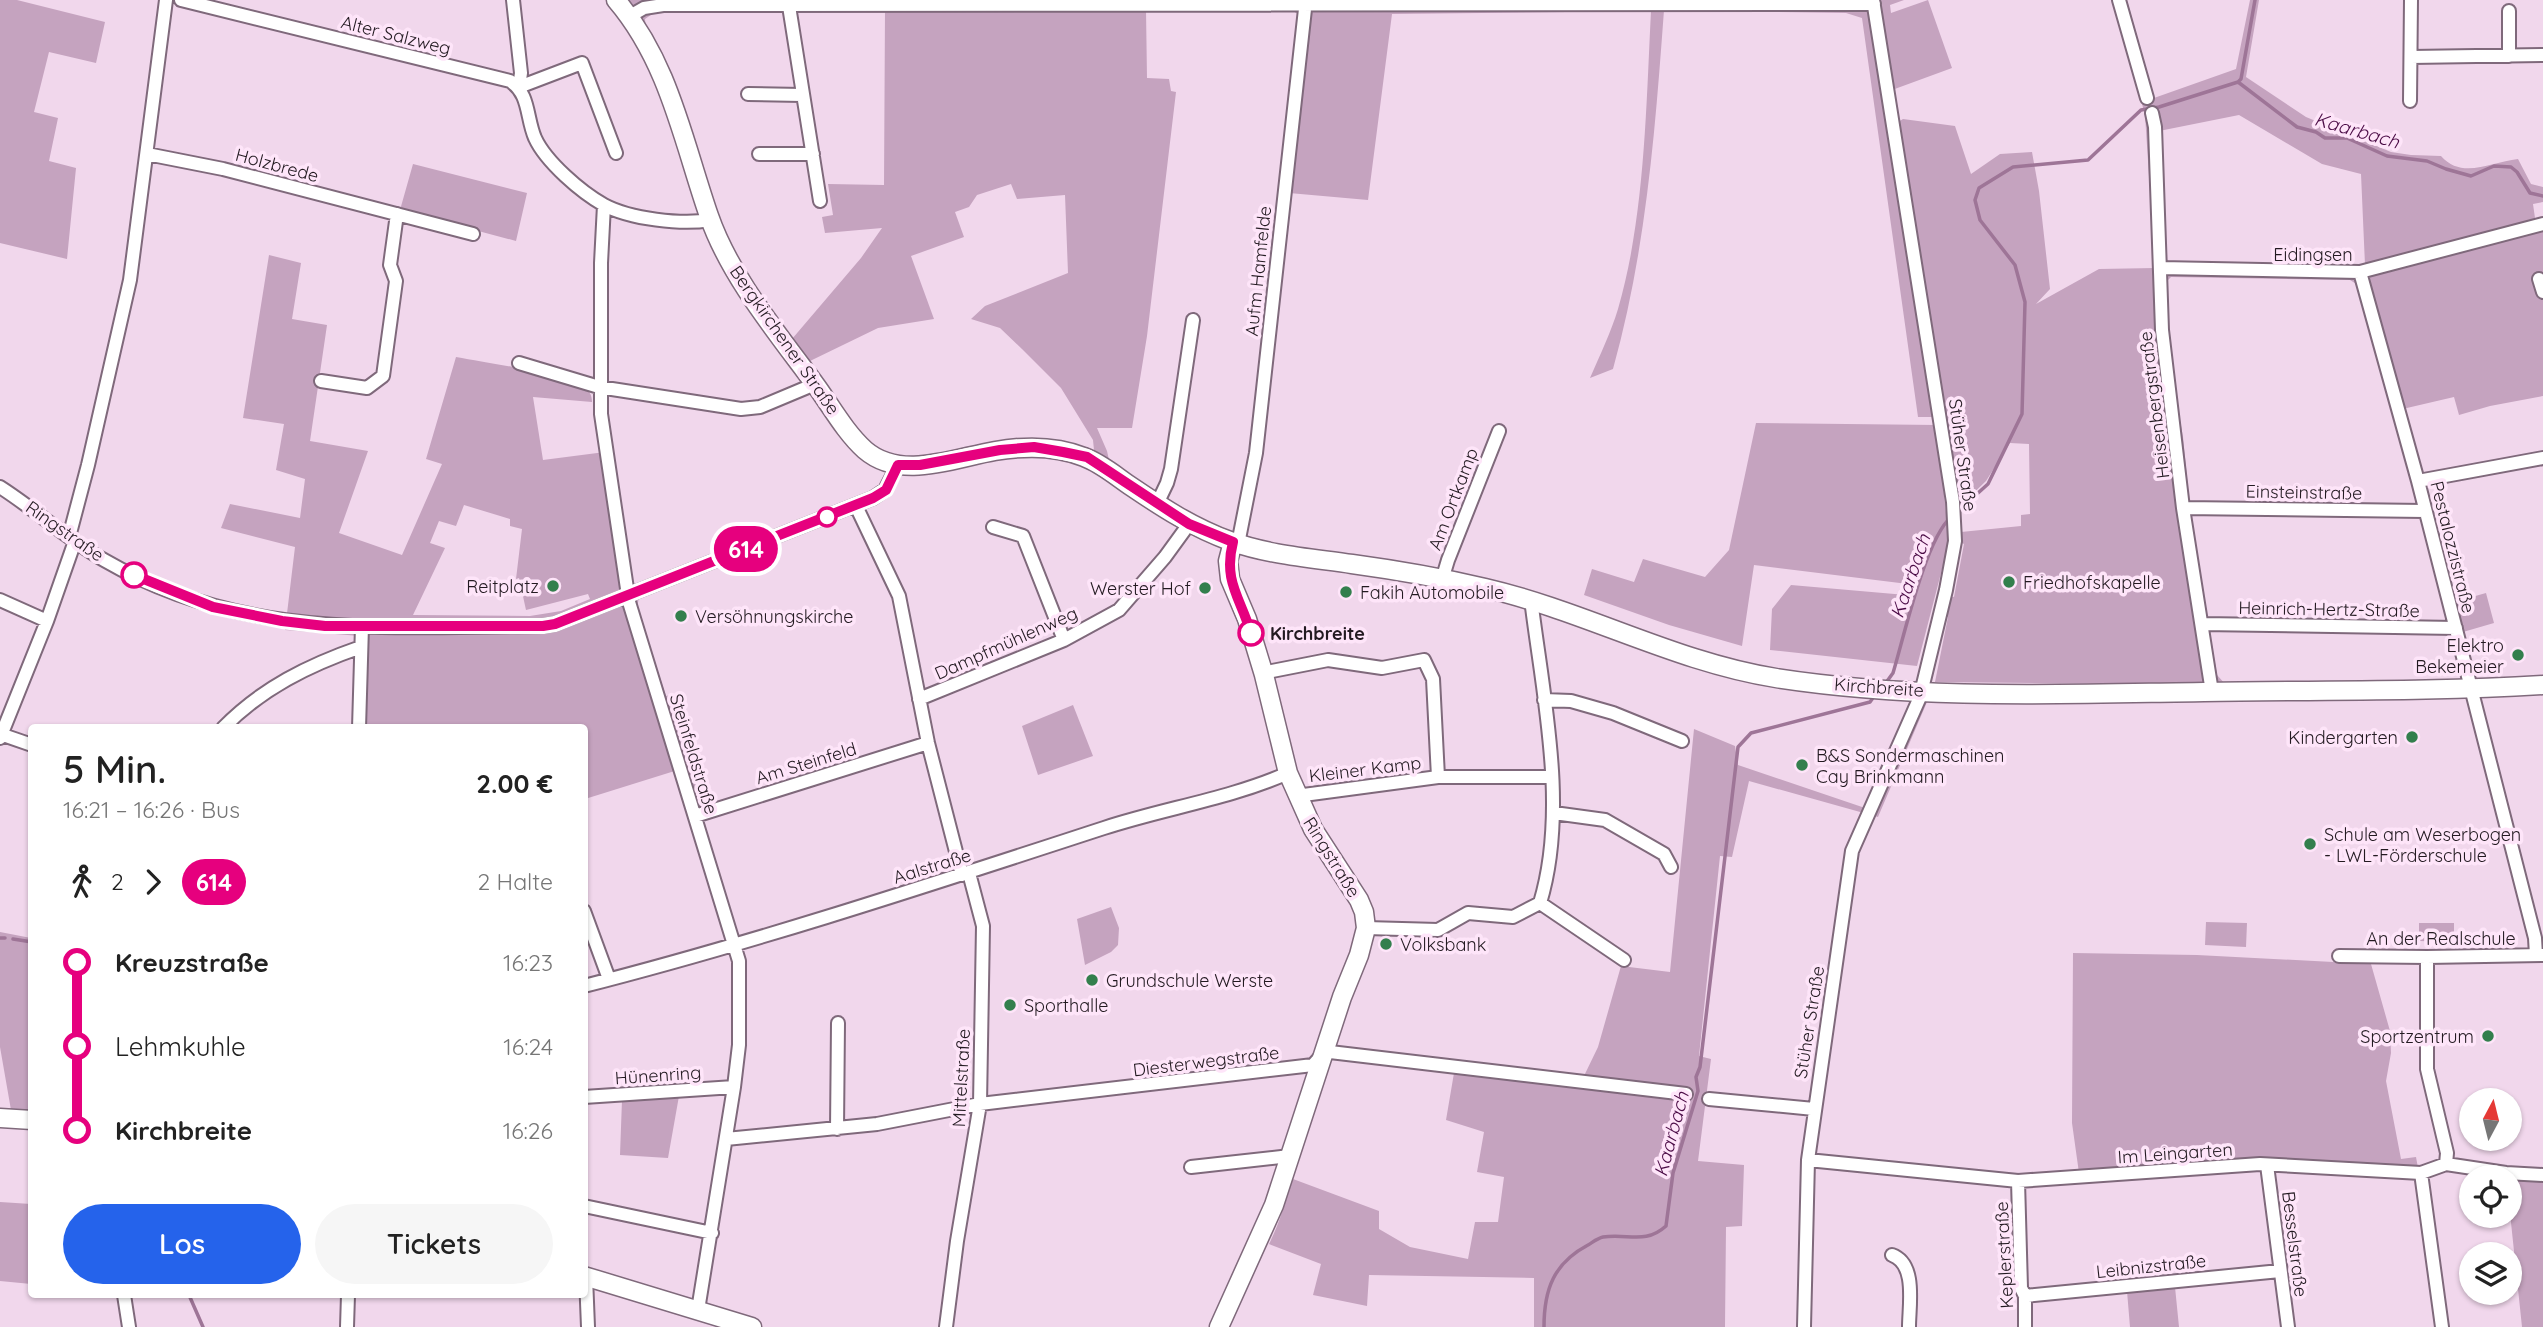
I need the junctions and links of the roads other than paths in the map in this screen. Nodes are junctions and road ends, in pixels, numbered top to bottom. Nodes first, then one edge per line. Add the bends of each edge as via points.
1 (166, 0) edge
2 (181, 0) edge
3 (513, 0) edge
4 (616, 0) edge
5 (2119, 0) edge
6 (2411, 0) edge
7 (1874, 2) edge
8 (1306, 3) edge
9 (789, 6) junction
10 (2509, 11) dead end
11 (630, 16) junction
12 (2543, 55) edge
13 (2509, 56) junction
14 (2412, 57) junction
15 (519, 87) junction
16 (748, 94) dead end
17 (802, 94) junction
18 (2147, 98) dead end
19 (2410, 101) dead end
20 (2152, 113) dead end
21 (616, 153) dead end
22 (147, 154) junction
23 (759, 154) dead end
24 (813, 154) junction
25 (820, 201) dead end
26 (604, 205) junction
27 (397, 214) junction
28 (710, 220) junction
29 (2542, 224) edge
30 (473, 234) dead end
31 (2161, 268) junction
32 (2360, 272) junction
33 (1192, 320) dead end
34 (519, 363) dead end
35 (321, 381) dead end
36 (815, 384) junction
37 (599, 387) junction
38 (1499, 431) dead end
39 (2543, 458) edge
40 (898, 465) junction
41 (2418, 481) junction
42 (0, 487) edge
43 (1157, 504) junction
44 (856, 506) junction
45 (2183, 508) junction
46 (2425, 511) junction
47 (1189, 524) junction
48 (993, 527) dead end
49 (72, 539) junction
50 (1236, 543) junction
51 (1442, 580) junction
52 (628, 594) junction
53 (0, 600) edge
54 (1533, 601) junction
55 (47, 621) junction
56 (2202, 624) junction
57 (362, 626) junction
58 (2456, 628) junction
59 (1064, 640) junction
60 (361, 647) junction
61 (1264, 675) junction
62 (2543, 685) edge
63 (2470, 688) junction
64 (1921, 690) junction
65 (2212, 692) junction
66 (919, 699) junction
67 (1544, 700) junction
68 (227, 724) edge
69 (359, 724) edge
70 (0, 735) edge
71 (1682, 741) dead end
72 (928, 743) junction
73 (28, 744) edge
74 (1288, 774) junction
75 (1438, 777) junction
76 (1552, 777) junction
77 (1296, 796) junction
78 (1554, 813) junction
79 (695, 816) junction
80 (1671, 867) dead end
81 (965, 874) junction
82 (1540, 903) junction
83 (588, 922) edge
84 (1366, 928) junction
85 (736, 945) junction
86 (2540, 955) edge
87 (2339, 956) dead end
88 (2427, 957) junction
89 (1624, 960) dead end
90 (608, 979) junction
91 (588, 985) edge
92 (838, 1023) dead end
93 (1323, 1054) junction
94 (734, 1087) junction
95 (1686, 1094) dead end
96 (588, 1097) edge
97 (1709, 1099) dead end
98 (980, 1104) junction
99 (1814, 1109) junction
100 (0, 1118) edge
101 (28, 1121) edge
102 (837, 1129) junction
103 (726, 1139) junction
104 (1290, 1156) junction
105 (1808, 1160) junction
106 (2446, 1164) junction
107 (2267, 1165) junction
108 (1191, 1167) dead end
109 (2421, 1173) junction
110 (2543, 1175) edge
111 (2018, 1181) junction
112 (588, 1207) edge
113 (712, 1233) junction
114 (1892, 1255) dead end
115 (2280, 1271) junction
116 (588, 1278) edge
117 (2025, 1296) junction
118 (124, 1298) edge
119 (348, 1298) edge
120 (586, 1298) edge
121 (698, 1310) junction
122 (129, 1327) edge
123 (348, 1327) edge
124 (588, 1327) edge
125 (752, 1327) edge
126 (946, 1327) edge
127 (1219, 1327) edge
128 (1804, 1327) edge
129 (1909, 1327) edge
130 (2025, 1327) edge
131 (2288, 1327) edge
132 (2442, 1327) edge

1 - 22 street
2 - 15 street, Alter Salzweg via 510,81
3 - 15 street
4 - 11 street, Bergkirchener Straße
5 - 18 street
6 - 14 street
7 - 8 street
7 - 64 street, Stüher Straße via 1955,522 1946,590
8 - 9 street
8 - 50 street, Aufm Hamfelde via 1256,453
9 - 11 street via 653,5
9 - 17 street
10 - 13 street
11 - 28 street, Bergkirchener Straße via 669,90
12 - 13 street
13 - 14 street
14 - 19 street
15 - 21 street via 582,63
15 - 26 street via 536,140 548,158
16 - 17 street
17 - 24 street
20 - 31 street, Heisenbergstraße
22 - 27 street, Holzbrede
22 - 49 street via 130,280
23 - 24 street
24 - 25 street
26 - 28 street via 651,218
26 - 37 street, Steinfeldstraße
27 - 30 street, Holzbrede
27 - 35 street via 390,265 396,281 383,376 368,388
28 - 36 street, Bergkirchener Straße via 730,262
29 - 32 street, Eidingsen
31 - 32 street, Eidingsen
31 - 45 street, Heisenbergstraße via 2162,330
32 - 41 street, Pestalozzistraße
33 - 43 street via 1171,469
34 - 37 street
36 - 37 street via 752,409
36 - 40 street, Bergkirchener Straße via 862,446 882,461
37 - 52 street, Steinfeldstraße
38 - 51 street, Am Ortkamp
39 - 41 street
40 - 43 street via 1034,447 1087,457
40 - 44 street, Ringstraße via 886,490
41 - 46 street, Pestalozzistraße
42 - 49 street, Ringstraße
43 - 47 street
44 - 52 street, Ringstraße
44 - 66 street, Mittelstraße via 899,596
45 - 46 street, Einsteinstraße
45 - 56 street, Heisenbergstraße
46 - 58 street, Pestalozzistraße
47 - 50 street
47 - 59 street, Dampfmühlenweg via 1119,610
48 - 59 street via 1023,536
49 - 55 street
49 - 57 street, Ringstraße via 128,572 213,607 282,621
50 - 51 street, Kirchbreite
50 - 61 street, Ringstraße via 1228,561 1230,579
51 - 54 street, Kirchbreite
52 - 57 street, Ringstraße via 543,626
52 - 79 street, Steinfeldstraße
53 - 55 street
54 - 64 street, Kirchbreite via 1740,671
54 - 67 street
55 - 70 street
56 - 58 street, Heinrich-Hertz-Straße
56 - 65 street, Heisenbergstraße
57 - 60 street
58 - 63 street, Pestalozzistraße
59 - 66 street, Dampfmühlenweg
60 - 68 street via 290,676
60 - 69 street
61 - 74 street, Ringstraße
61 - 75 street, Kleiner Kamp via 1328,660 1382,668 1423,660 1433,679
62 - 63 street, Kirchbreite
63 - 65 street, Kirchbreite
63 - 86 street, Pestalozzistraße
64 - 65 street, Kirchbreite via 1997,695
64 - 99 street, Stüher Straße via 1852,850
66 - 72 street, Mittelstraße
67 - 71 street via 1571,701 1613,713
67 - 76 street
70 - 73 street
72 - 79 street, Am Steinfeld
72 - 81 street, Mittelstraße
74 - 77 street, Ringstraße
74 - 81 street, Aalstraße via 1243,791 1124,821
75 - 76 street, Kleiner Kamp
75 - 77 street, Kleiner Kamp
76 - 78 street
77 - 84 street, Ringstraße via 1359,900
78 - 80 street via 1605,820 1664,854
78 - 82 street
79 - 85 street, Steinfeldstraße
81 - 85 street, Aalstraße
81 - 98 street, Mittelstraße via 983,926
82 - 84 street via 1513,917 1468,913 1438,930
82 - 89 street
83 - 90 street
84 - 93 street
85 - 90 street, Aalstraße
85 - 94 street, Steinfeldstraße via 739,1045
86 - 88 street, An der Realschule
87 - 88 street, An der Realschule
88 - 106 street via 2427,1069
90 - 91 street, Aalstraße
92 - 102 street
93 - 95 street, Diesterwegstraße
93 - 98 street, Diesterwegstraße via 1313,1065
93 - 104 street
94 - 96 street, Hünenring
94 - 103 street, Steinfeldstraße
97 - 99 street
98 - 102 street, Diesterwegstraße
98 - 126 street, Mittelstraße
99 - 105 street, Stüher Straße
100 - 101 street
102 - 103 street, Diesterwegstraße
103 - 113 street, Steinfeldstraße
104 - 108 street
104 - 127 street via 1274,1205
105 - 111 street, Im Leingarten
105 - 128 street, Stüher Straße
106 - 109 street, Im Leingarten
106 - 110 street, Im Leingarten
107 - 109 street, Im Leingarten
107 - 111 street, Im Leingarten
107 - 115 street, Besselstraße
109 - 132 street
111 - 117 street, Keplerstraße via 2021,1288
112 - 113 street
113 - 121 street, Steinfeldstraße
114 - 129 street via 1908,1267
115 - 117 street, Leibnizstraße
115 - 131 street, Besselstraße
116 - 121 street
117 - 130 street, Keplerstraße
118 - 122 street
119 - 123 street
120 - 124 street
121 - 125 street

